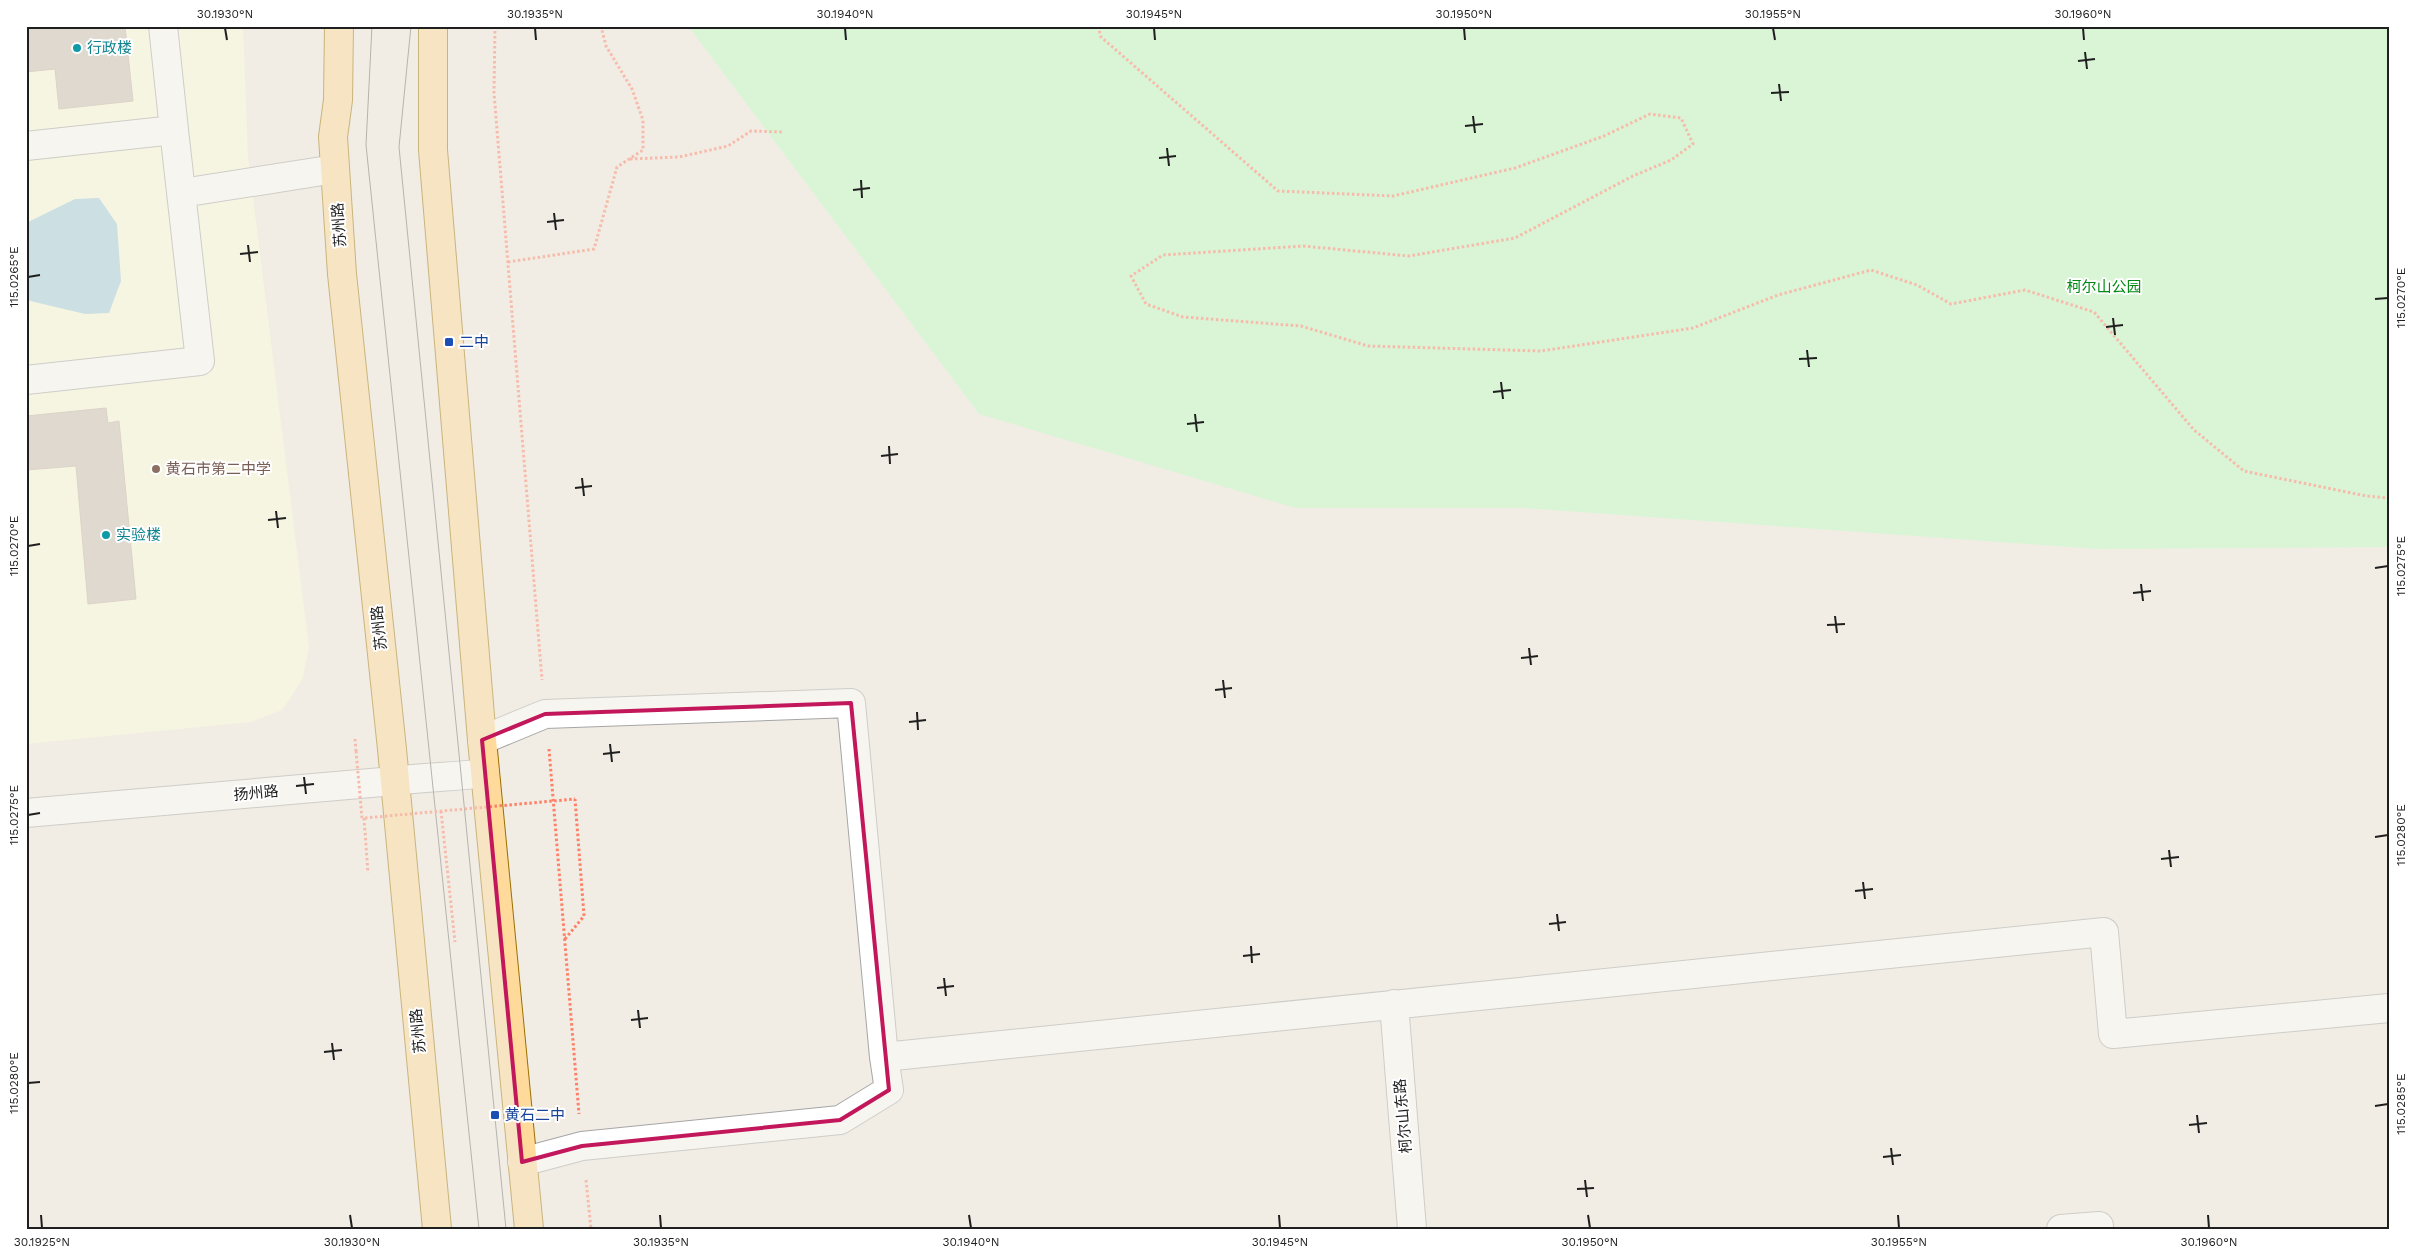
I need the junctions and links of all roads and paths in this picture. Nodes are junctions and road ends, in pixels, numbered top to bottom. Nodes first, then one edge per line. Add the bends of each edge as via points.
1 (163, 26) edge
2 (339, 26) edge
3 (433, 26) edge
4 (495, 26) edge
5 (601, 26) edge
6 (1098, 26) edge
7 (174, 130) junction
8 (784, 132) dead end
9 (26, 146) edge
10 (629, 159) junction
11 (335, 169) junction
12 (182, 193) junction
13 (508, 262) junction
14 (26, 380) edge
15 (2389, 498) edge
16 (545, 714) junction
17 (482, 740) junction
18 (356, 751) dead end
19 (485, 773) junction
20 (394, 781) junction
21 (442, 811) junction
22 (26, 813) edge
23 (564, 939) junction
24 (455, 942) dead end
25 (1394, 1004) junction
26 (2389, 1008) edge
27 (884, 1057) junction
28 (582, 1146) junction
29 (522, 1162) junction
30 (2098, 1226) dead end
31 (437, 1229) edge
32 (529, 1229) edge
33 (591, 1229) edge
34 (1412, 1229) edge
35 (2061, 1229) edge

1 - 7 street
2 - 11 main road, 苏州路 via 338,100 333,136
3 - 17 main road via 433,150
4 - 13 path via 494,93
5 - 10 path via 606,46 632,90 642,120 643,150
6 - 15 path via 1101,38 1278,191 1394,196 1515,168 1604,136 1650,114 1681,118 1693,144 1671,160 1633,176 1515,238 1409,256 1303,246 1163,255 1131,276 1146,304 1183,317 1301,326 1368,346 1541,350 1693,328 1778,295 1870,270 1917,285 1951,304 2025,290 2094,312 2194,430 2244,471
7 - 9 street
7 - 12 street
8 - 10 path via 751,131 728,146 679,157
10 - 13 path via 616,167 594,249
11 - 12 street
11 - 20 main road, 苏州路 via 342,274
12 - 14 street via 200,361
13 - 16 path
16 - 17 street
16 - 23 path
16 - 27 street via 851,703
17 - 19 main road
18 - 21 path, bridge via 364,818
19 - 20 street, 扬州路
19 - 29 main road
20 - 22 street, 扬州路
20 - 31 main road, 苏州路
21 - 23 path, bridge via 575,800 584,916
21 - 24 path
23 - 28 path
25 - 26 street via 2104,932 2113,1034
25 - 27 street
25 - 34 street, 柯尔山东路
27 - 28 street via 889,1090 840,1120
28 - 29 street
28 - 33 path
29 - 32 main road
30 - 35 street

